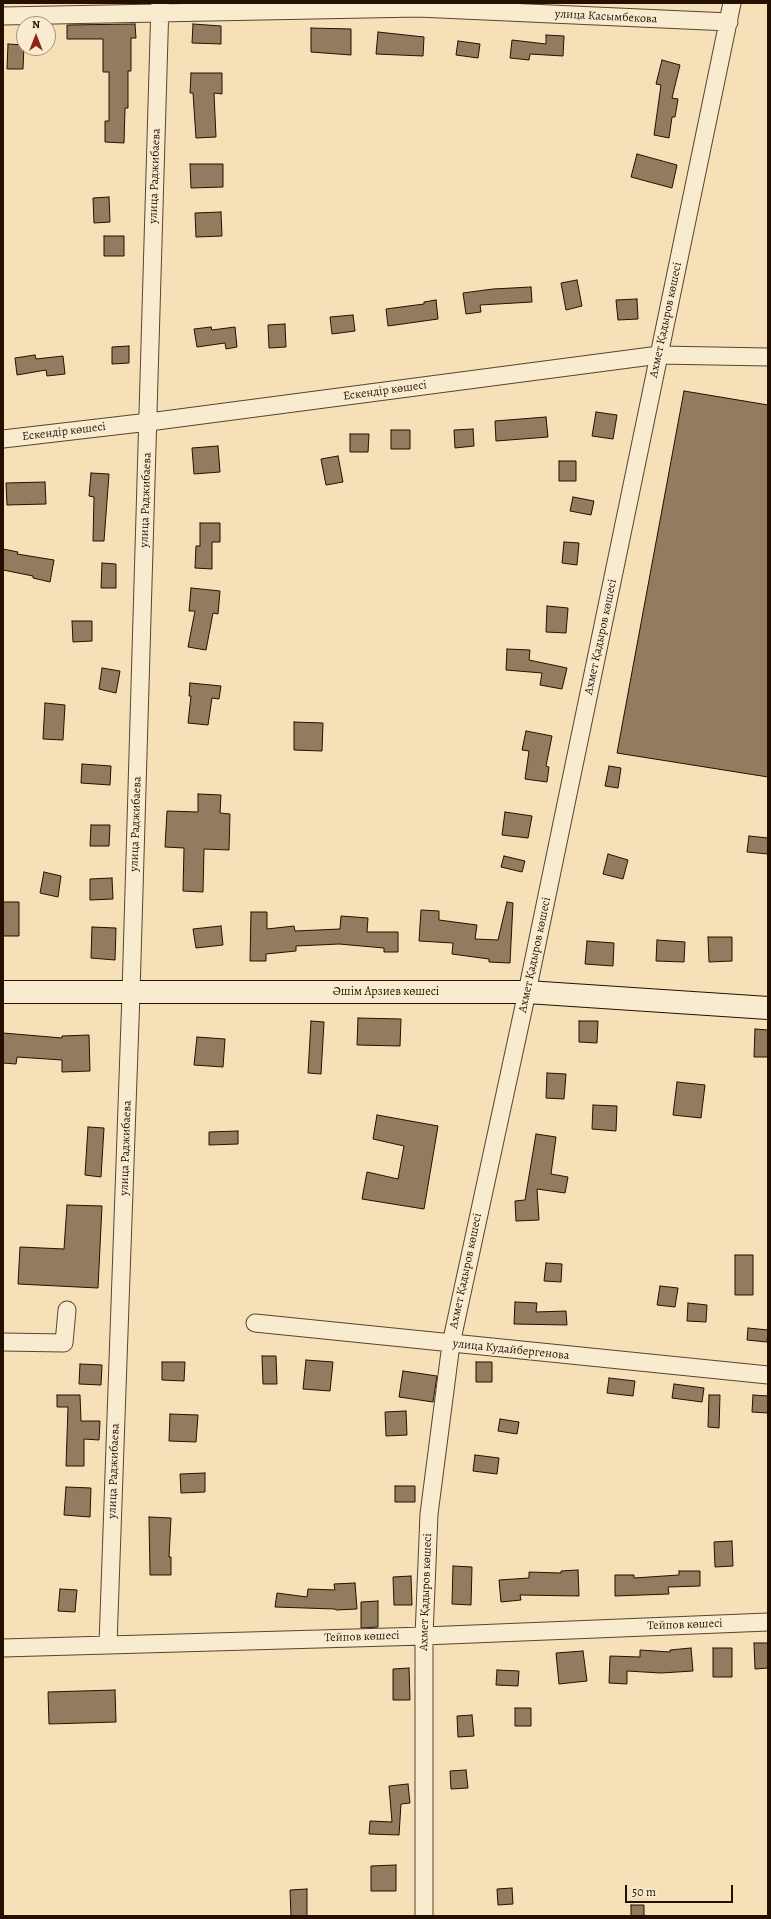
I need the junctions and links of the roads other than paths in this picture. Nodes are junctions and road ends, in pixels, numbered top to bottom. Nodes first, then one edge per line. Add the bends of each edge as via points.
1 (732, 3) edge
2 (160, 8) edge
3 (3, 16) edge
4 (729, 22) junction
5 (659, 355) junction
6 (768, 357) edge
7 (149, 422) junction
8 (3, 439) edge
9 (3, 992) edge
10 (131, 992) junction
11 (527, 992) junction
12 (768, 1008) edge
13 (67, 1310) dead end
14 (255, 1323) dead end
15 (3, 1342) edge
16 (451, 1344) junction
17 (768, 1375) edge
18 (768, 1622) edge
19 (424, 1636) junction
20 (108, 1644) junction
21 (3, 1648) edge
22 (424, 1916) edge

1 - 4 street, Ахмет Қадыров көшесі
2 - 3 street, улица Касымбекова
2 - 4 street, улица Касымбекова via 418,8
2 - 7 street, улица Раджибаева
4 - 5 street, Ахмет Қадыров көшесі
5 - 6 street, Ескендір көшесі
5 - 7 street, Ескендір көшесі
5 - 11 street, Ахмет Қадыров көшесі
7 - 8 street, Ескендір көшесі
7 - 10 street, улица Раджибаева
9 - 10 street, Әшім Арзиев көшесі
10 - 11 street, Әшім Арзиев көшесі
10 - 20 street, улица Раджибаева
11 - 12 street, Әшім Арзиев көшесі
11 - 16 street, Ахмет Қадыров көшесі
13 - 15 street via 64,1343
14 - 16 street, улица Кудайбергенова
16 - 17 street, улица Кудайбергенова
16 - 19 street, Ахмет Қадыров көшесі via 429,1514
18 - 19 street, Тейпов көшесі
19 - 20 street, Тейпов көшесі
19 - 22 street, Ахмет Қадыров көшесі
20 - 21 street, Тейпов көшесі

